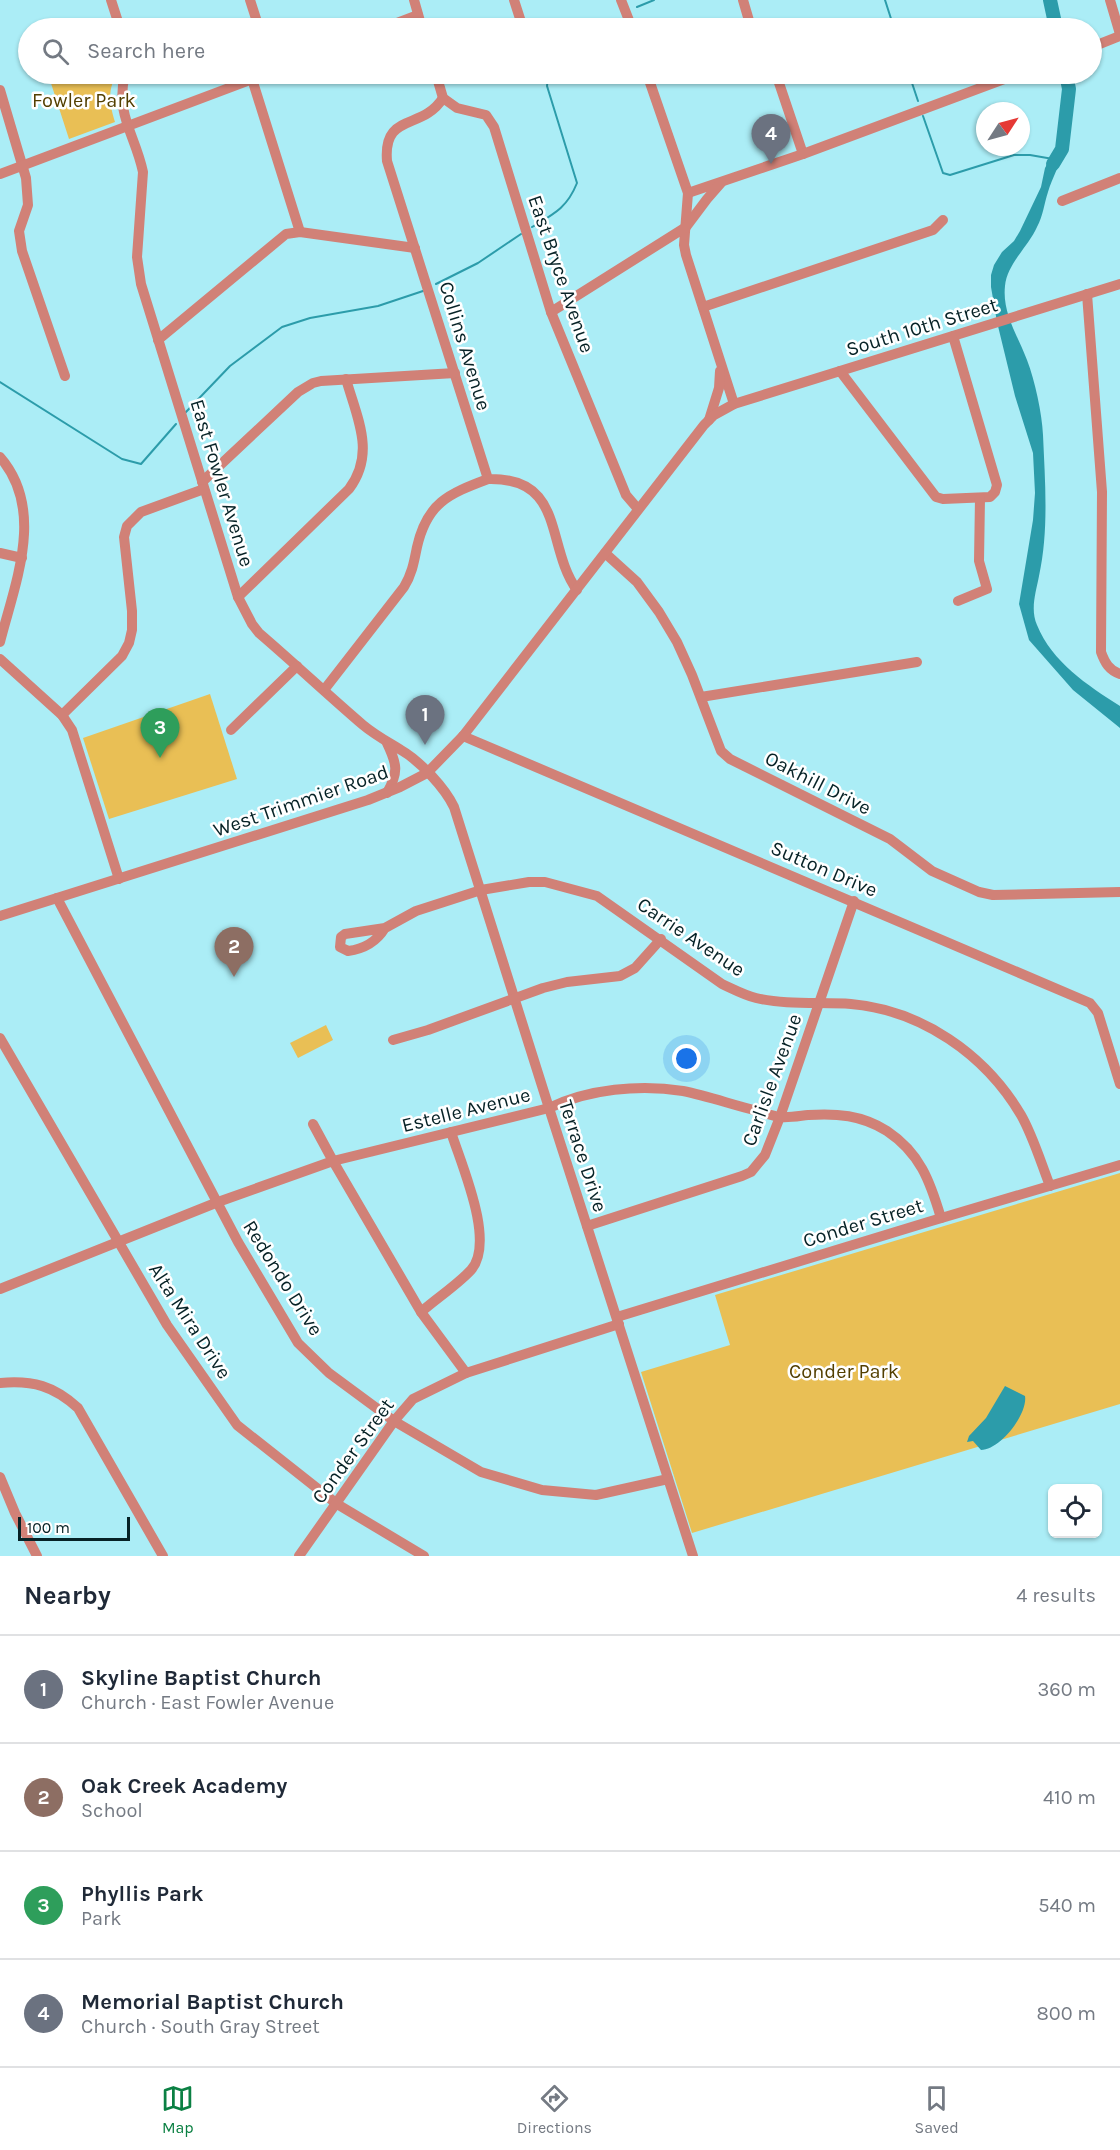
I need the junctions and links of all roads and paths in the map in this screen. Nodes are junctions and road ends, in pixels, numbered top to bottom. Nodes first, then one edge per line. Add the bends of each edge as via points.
1 (111, 0) edge
2 (250, 0) edge
3 (414, 0) edge
4 (514, 0) edge
5 (621, 0) edge
6 (743, 0) edge
7 (1110, 0) edge
8 (418, 15) junction
9 (117, 18) edge
10 (256, 18) edge
11 (410, 18) edge
12 (419, 18) edge
13 (520, 18) edge
14 (628, 18) edge
15 (748, 18) edge
16 (1120, 35) edge
17 (1102, 43) edge
18 (123, 84) edge
19 (239, 84) edge
20 (254, 84) edge
21 (439, 84) edge
22 (650, 84) edge
23 (779, 84) edge
24 (991, 84) edge
25 (0, 90) edge
26 (443, 98) junction
27 (127, 126) junction
28 (803, 154) junction
29 (23, 165) junction
30 (0, 174) edge
31 (1120, 178) edge
32 (724, 181) junction
33 (688, 193) junction
34 (1062, 201) dead end
35 (943, 220) dead end
36 (686, 227) junction
37 (300, 232) junction
38 (415, 248) junction
39 (1120, 284) edge
40 (1088, 294) junction
41 (702, 307) junction
42 (551, 312) junction
43 (953, 336) junction
44 (158, 340) junction
45 (718, 356) junction
46 (840, 371) junction
47 (455, 373) junction
48 (65, 376) dead end
49 (346, 379) junction
50 (734, 404) junction
51 (709, 420) junction
52 (0, 458) edge
53 (488, 479) junction
54 (203, 485) junction
55 (980, 498) junction
56 (638, 509) junction
57 (0, 553) edge
58 (605, 553) junction
59 (22, 558) junction
60 (577, 590) junction
61 (238, 597) junction
62 (958, 601) dead end
63 (0, 642) edge
64 (0, 659) edge
65 (917, 662) dead end
66 (297, 666) junction
67 (1120, 674) edge
68 (324, 690) junction
69 (701, 698) junction
70 (62, 715) junction
71 (231, 730) dead end
72 (463, 736) junction
73 (386, 743) junction
74 (427, 773) junction
75 (387, 793) junction
76 (119, 879) junction
77 (481, 891) junction
78 (1120, 892) edge
79 (57, 898) junction
80 (854, 901) junction
81 (0, 916) edge
82 (385, 928) dead end
83 (661, 939) junction
84 (515, 997) junction
85 (819, 1002) junction
86 (0, 1038) edge
87 (393, 1040) dead end
88 (1120, 1082) edge
89 (549, 1108) junction
90 (780, 1117) junction
91 (313, 1124) dead end
92 (451, 1132) junction
93 (333, 1161) junction
94 (1120, 1166) edge
95 (1050, 1186) junction
96 (218, 1202) junction
97 (941, 1218) junction
98 (587, 1226) junction
99 (118, 1241) junction
100 (0, 1288) edge
101 (421, 1312) junction
102 (618, 1321) junction
103 (466, 1373) junction
104 (0, 1383) edge
105 (394, 1421) junction
106 (0, 1477) edge
107 (668, 1479) junction
108 (337, 1504) junction
109 (37, 1556) edge
110 (163, 1556) edge
111 (299, 1556) edge
112 (424, 1556) edge
113 (693, 1556) edge

1 - 9 street
2 - 10 street
3 - 8 street
4 - 13 street
5 - 14 street
6 - 15 street
7 - 16 street
8 - 11 street
8 - 12 street
16 - 17 street
18 - 27 street, East Fowler Avenue via 121,100
19 - 27 street
20 - 37 street
21 - 26 street
22 - 33 street
23 - 28 street
24 - 28 street
25 - 29 street
26 - 38 street, Collins Avenue via 427,114 394,130 387,143 387,160
26 - 42 street, East Bryce Avenue via 457,108 486,115 494,127
27 - 29 street
27 - 44 street, East Fowler Avenue via 142,172 138,272
28 - 32 street
29 - 30 street
29 - 48 street via 28,205 19,231 22,251
31 - 34 street
32 - 33 street
32 - 36 street
33 - 36 street
35 - 41 street via 933,230
36 - 41 street via 684,245
36 - 42 street
37 - 38 street
37 - 44 street via 286,234
38 - 47 street, Collins Avenue
39 - 40 street, South 10th Street
40 - 43 street, South 10th Street
40 - 67 street via 1102,492 1101,652 1113,672
41 - 45 street
42 - 56 street, East Bryce Avenue via 626,495
43 - 46 street, South 10th Street
43 - 55 street via 997,485 990,497
44 - 54 street, East Fowler Avenue
45 - 50 street
45 - 51 street via 719,388
46 - 50 street, South 10th Street
46 - 55 street via 936,497
47 - 49 street
47 - 53 street, Collins Avenue
49 - 54 street via 313,383 298,392
49 - 61 street via 364,442 357,479
50 - 51 street, West Trimmier Road
51 - 56 street, West Trimmier Road
52 - 59 street via 15,479 23,502 26,522
53 - 60 street via 524,486 539,497 546,506
53 - 68 street via 453,493 430,512 421,531 412,574
54 - 61 street, East Fowler Avenue
54 - 70 street via 141,512 127,526 124,537 132,610 129,643 122,656
55 - 62 street via 979,561 987,589
56 - 58 street, West Trimmier Road
57 - 59 street
58 - 60 street, West Trimmier Road
58 - 69 street, Oakhill Drive via 637,582 658,610
59 - 63 street
60 - 72 street, West Trimmier Road
61 - 66 street, East Fowler Avenue via 259,633
64 - 70 street
65 - 69 street
66 - 68 street, East Fowler Avenue
66 - 71 street
68 - 73 street, East Fowler Avenue
69 - 78 street, Oakhill Drive via 721,751 730,759 890,839 932,871 993,895
70 - 76 street via 72,730
72 - 74 street, West Trimmier Road
72 - 80 street, Sutton Drive
73 - 74 street, East Fowler Avenue via 403,751
73 - 75 street via 396,769
74 - 75 street, West Trimmier Road
74 - 77 street, Terrace Drive via 449,796
75 - 76 street, West Trimmier Road
76 - 79 street, West Trimmier Road
77 - 82 street, Carrie Avenue via 416,911
77 - 83 street, Carrie Avenue via 529,882 579,890 612,904
77 - 84 street, Terrace Drive
79 - 81 street, West Trimmier Road
79 - 96 street, Redondo Drive
80 - 85 street, Carlisle Avenue
80 - 88 street, Sutton Drive via 1090,1003 1098,1013
83 - 84 street via 641,962 620,976 567,982
83 - 85 street, Carrie Avenue via 736,990 767,1000
84 - 87 street
84 - 89 street, Terrace Drive
85 - 90 street, Carlisle Avenue
85 - 95 street, Carrie Avenue via 888,1011 929,1027 969,1053 1005,1091 1021,1116
86 - 99 street, Alta Mira Drive
89 - 90 street, Estelle Avenue via 590,1094 644,1089 682,1091
89 - 92 street, Estelle Avenue
89 - 98 street, Terrace Drive
90 - 97 street, Estelle Avenue via 841,1114 885,1130 920,1165 930,1182
90 - 98 street, Carlisle Avenue via 765,1155 751,1172
91 - 93 street
92 - 93 street, Estelle Avenue
92 - 101 street via 480,1222 482,1246 472,1268
93 - 96 street, Estelle Avenue
93 - 101 street
94 - 95 street, Conder Street
95 - 97 street, Conder Street
96 - 99 street, Estelle Avenue
96 - 105 street, Redondo Drive via 298,1343 329,1373
97 - 102 street, Conder Street
98 - 102 street, Terrace Drive
99 - 100 street, Estelle Avenue
99 - 108 street, Alta Mira Drive via 167,1325 237,1425
101 - 103 street
102 - 103 street, Conder Street
102 - 107 street, Terrace Drive
103 - 105 street, Conder Street via 413,1400
104 - 110 street via 40,1384 62,1393 78,1408
105 - 107 street, Redondo Drive via 481,1472 542,1490 596,1495
105 - 108 street, Conder Street
106 - 109 street
107 - 113 street, Terrace Drive
108 - 111 street, Conder Street
108 - 112 street, Alta Mira Drive

